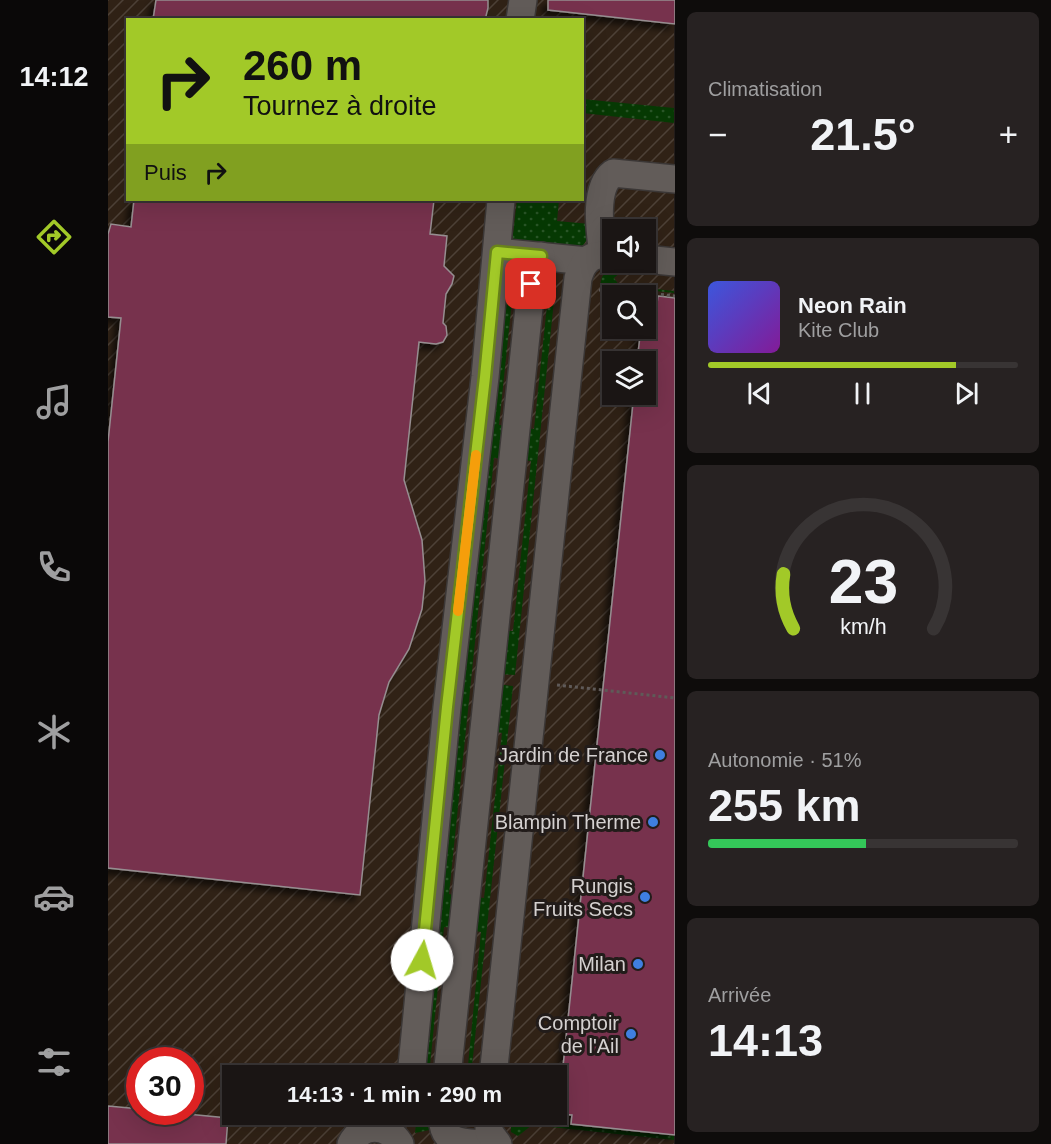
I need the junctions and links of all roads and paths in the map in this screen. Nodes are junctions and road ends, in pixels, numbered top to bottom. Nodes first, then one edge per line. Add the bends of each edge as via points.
1 (523, 0) edge
2 (520, 18) edge
3 (675, 179) edge
4 (501, 201) edge
5 (497, 252) junction
6 (541, 256) junction
7 (601, 257) edge
8 (656, 260) edge
9 (675, 262) edge
10 (656, 294) edge
11 (675, 296) edge
12 (535, 683) junction
13 (675, 698) edge
14 (412, 1065) edge
15 (448, 1065) edge
16 (495, 1065) edge
17 (442, 1125) edge
18 (489, 1125) edge
19 (400, 1131) edge
20 (351, 1144) edge
21 (485, 1144) edge
22 (498, 1144) edge

1 - 2 street
3 - 7 street via 613,172 608,177 601,194
4 - 5 street
5 - 6 street
5 - 14 street
6 - 7 street
6 - 15 street via 532,270
7 - 12 street via 578,278
8 - 9 street
10 - 11 path
12 - 13 path
12 - 16 street
17 - 21 street via 452,1141
18 - 22 street
19 - 20 street via 368,1129 360,1132

